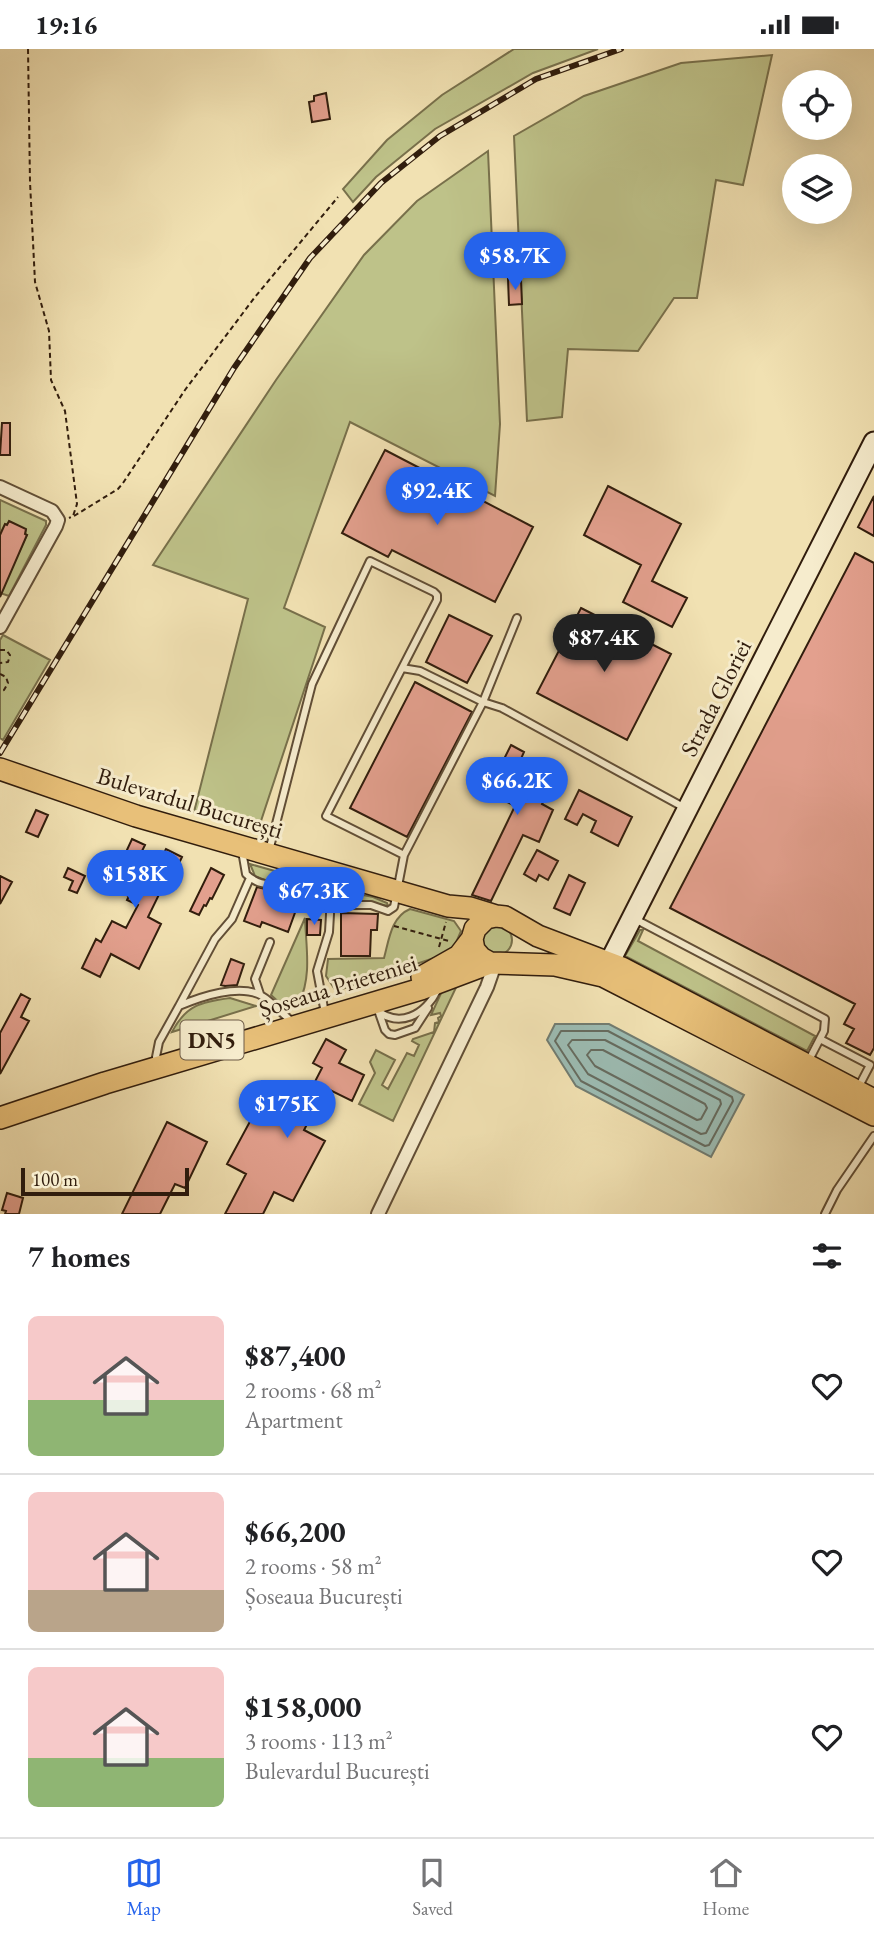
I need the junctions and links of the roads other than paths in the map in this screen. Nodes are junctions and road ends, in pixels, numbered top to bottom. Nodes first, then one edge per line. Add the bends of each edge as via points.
1 (874, 442) edge
2 (0, 487) edge
3 (517, 618) dead end
4 (0, 626) edge
5 (402, 668) junction
6 (483, 702) junction
7 (0, 769) edge
8 (687, 809) junction
9 (241, 846) junction
10 (268, 855) junction
11 (404, 855) junction
12 (307, 866) junction
13 (333, 873) junction
14 (250, 878) junction
15 (399, 891) junction
16 (331, 905) junction
17 (447, 912) junction
18 (632, 917) junction
19 (505, 919) junction
20 (467, 939) junction
21 (270, 942) dead end
22 (497, 963) junction
23 (606, 969) junction
24 (432, 986) junction
25 (260, 994) junction
26 (179, 1006) junction
27 (324, 1007) junction
28 (374, 1009) junction
29 (288, 1018) junction
30 (820, 1039) junction
31 (156, 1057) junction
32 (806, 1065) junction
33 (865, 1096) edge
34 (0, 1105) edge
35 (874, 1115) edge
36 (0, 1118) edge
37 (874, 1136) edge
38 (378, 1214) edge
39 (825, 1214) edge

1 - 8 main road, Strada Gloriei
2 - 4 street via 52,511 58,520
3 - 6 lane
5 - 6 lane via 419,671
5 - 10 lane via 437,595 370,561 312,684
5 - 11 lane via 326,816
6 - 8 lane via 502,708
6 - 11 lane
7 - 9 main road, Bulevardul București
8 - 18 main road, Strada Gloriei
9 - 10 main road, Bulevardul București
9 - 14 lane
10 - 12 main road, Bulevardul București
11 - 15 lane
12 - 13 main road, Bulevardul București
12 - 14 lane via 297,877 280,884
13 - 15 main road, Bulevardul București
13 - 16 lane
14 - 26 lane via 232,919 215,939
15 - 16 lane via 391,910
15 - 17 main road, Bulevardul București
16 - 27 lane via 329,932 317,971
17 - 19 main road, Bulevardul București via 470,908
17 - 20 main road via 461,918
18 - 23 main road, Strada Gloriei
18 - 30 lane via 825,1019
19 - 20 main road via 482,921
19 - 22 main road via 520,932 520,944 515,955
19 - 23 main road, Bulevardul București
20 - 22 main road via 477,954
20 - 24 main road, Șoseaua Prieteniei via 459,956
21 - 25 lane via 255,979
22 - 23 main road
22 - 24 main road, Șoseaua Prieteniei
22 - 38 street
23 - 32 main road
23 - 35 main road
24 - 27 main road, Șoseaua Prieteniei / DN5
24 - 28 main road, Șoseaua Prieteniei / DN5
24 - 28 lane via 422,1021 415,1028 389,1034
25 - 26 lane via 224,992
25 - 29 lane
26 - 31 lane
27 - 29 main road, Șoseaua Prieteniei / DN5
28 - 36 main road, Șoseaua Prieteniei / DN5
29 - 31 main road, Șoseaua Prieteniei / DN5
30 - 32 lane
30 - 33 lane via 870,1065
31 - 34 main road, Șoseaua Prieteniei / DN5
32 - 33 main road
37 - 39 lane

